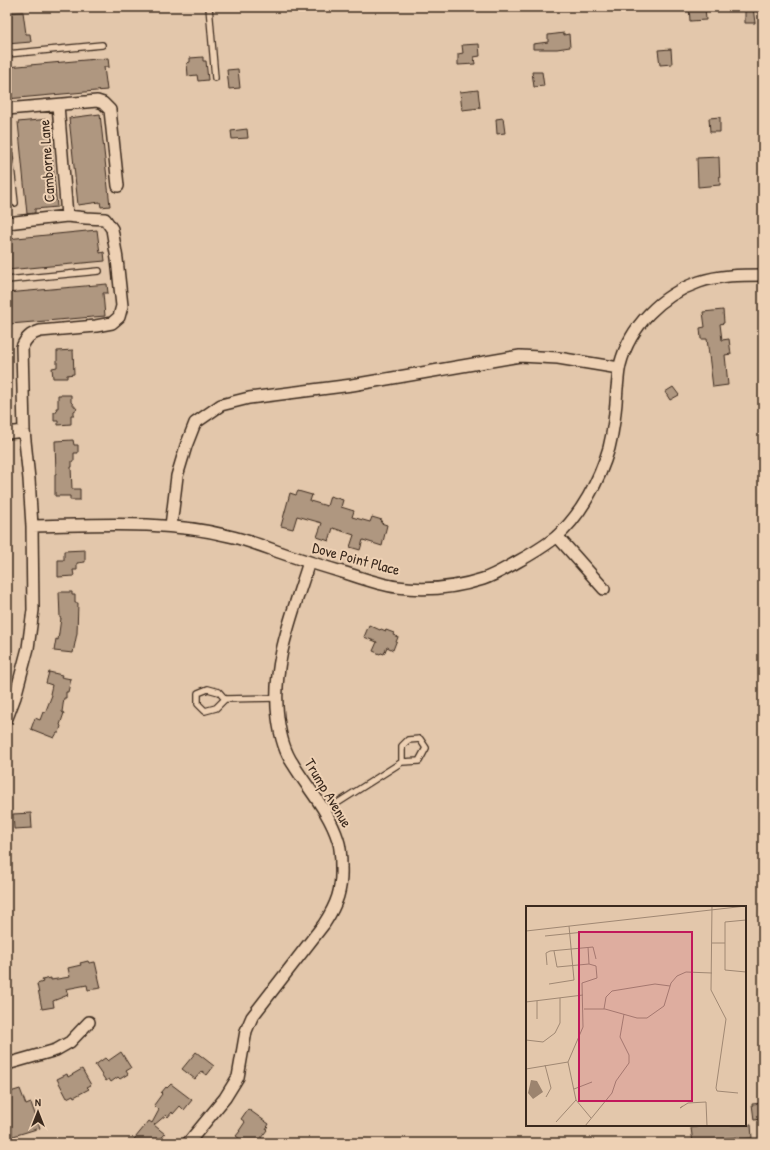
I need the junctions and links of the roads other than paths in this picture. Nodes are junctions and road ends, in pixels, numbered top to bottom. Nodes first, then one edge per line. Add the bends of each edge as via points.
1 (209, 7) edge
2 (102, 45) dead end
3 (7, 54) edge
4 (215, 78) dead end
5 (58, 105) junction
6 (7, 109) edge
7 (7, 131) edge
8 (118, 186) dead end
9 (15, 203) dead end
10 (67, 216) junction
11 (7, 223) edge
12 (99, 271) dead end
13 (763, 275) edge
14 (7, 280) edge
15 (619, 368) junction
16 (24, 431) junction
17 (7, 433) edge
18 (32, 526) junction
19 (171, 526) junction
20 (557, 536) junction
21 (309, 562) junction
22 (604, 589) dead end
23 (277, 698) junction
24 (225, 699) junction
25 (7, 718) edge
26 (402, 762) junction
27 (325, 811) junction
28 (89, 1022) dead end
29 (7, 1064) edge
30 (188, 1143) edge

1 - 4 lane
2 - 3 lane
5 - 6 street
5 - 8 street via 97,101 110,110
5 - 10 street, Camborne Lane
7 - 9 lane
10 - 11 street
10 - 16 street via 106,219 112,229 122,306 119,317 112,323 40,331 26,338 22,348
12 - 14 lane
13 - 15 street, Dove Point Place via 732,276 700,282 668,297 642,320 632,334
15 - 19 street via 558,358 520,356 352,385 249,398 221,405 196,423 186,446 177,476
15 - 20 street, Dove Point Place via 609,448 592,491
16 - 17 street
16 - 18 street
18 - 19 street, Dove Point Place
18 - 25 street via 32,610 28,648
19 - 21 street, Dove Point Place via 229,536
20 - 21 street, Dove Point Place via 525,558 486,578 446,588 396,587
20 - 22 street
21 - 23 street, Trump Avenue via 280,657
23 - 24 lane
23 - 27 street, Trump Avenue via 280,731 292,764
24 - 24 lane via 219,692 208,688 198,693 198,704 205,711 216,708
26 - 26 lane via 419,761 426,748 420,739 408,740 402,746
26 - 27 lane
27 - 30 street, Trump Avenue via 340,847 341,883 331,913 252,1017 246,1031 238,1076 225,1098
28 - 29 street via 70,1042 56,1050

